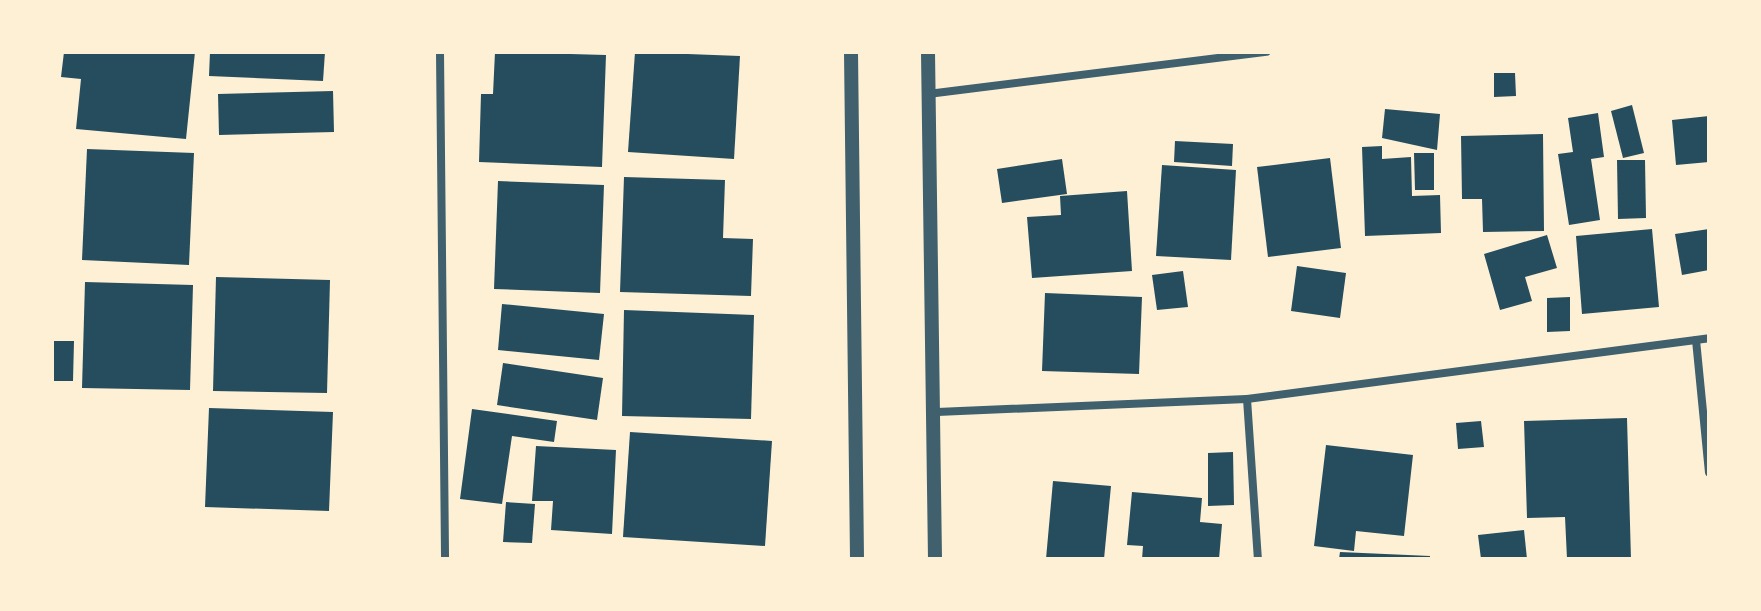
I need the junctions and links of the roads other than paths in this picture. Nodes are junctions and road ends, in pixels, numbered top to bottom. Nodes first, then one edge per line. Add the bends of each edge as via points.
1 (440, 52) edge
2 (851, 52) edge
3 (928, 52) edge
4 (1259, 52) edge
5 (1266, 52) edge
6 (928, 94) junction
7 (1709, 338) edge
8 (1696, 340) junction
9 (1247, 399) junction
10 (937, 412) junction
11 (1709, 472) edge
12 (445, 559) edge
13 (857, 559) edge
14 (935, 559) edge
15 (1258, 559) edge

1 - 12 street
2 - 13 street
3 - 6 street
4 - 5 street
4 - 6 street
6 - 10 street
7 - 8 street
8 - 9 street
8 - 11 street
9 - 10 street
9 - 15 street
10 - 14 street

